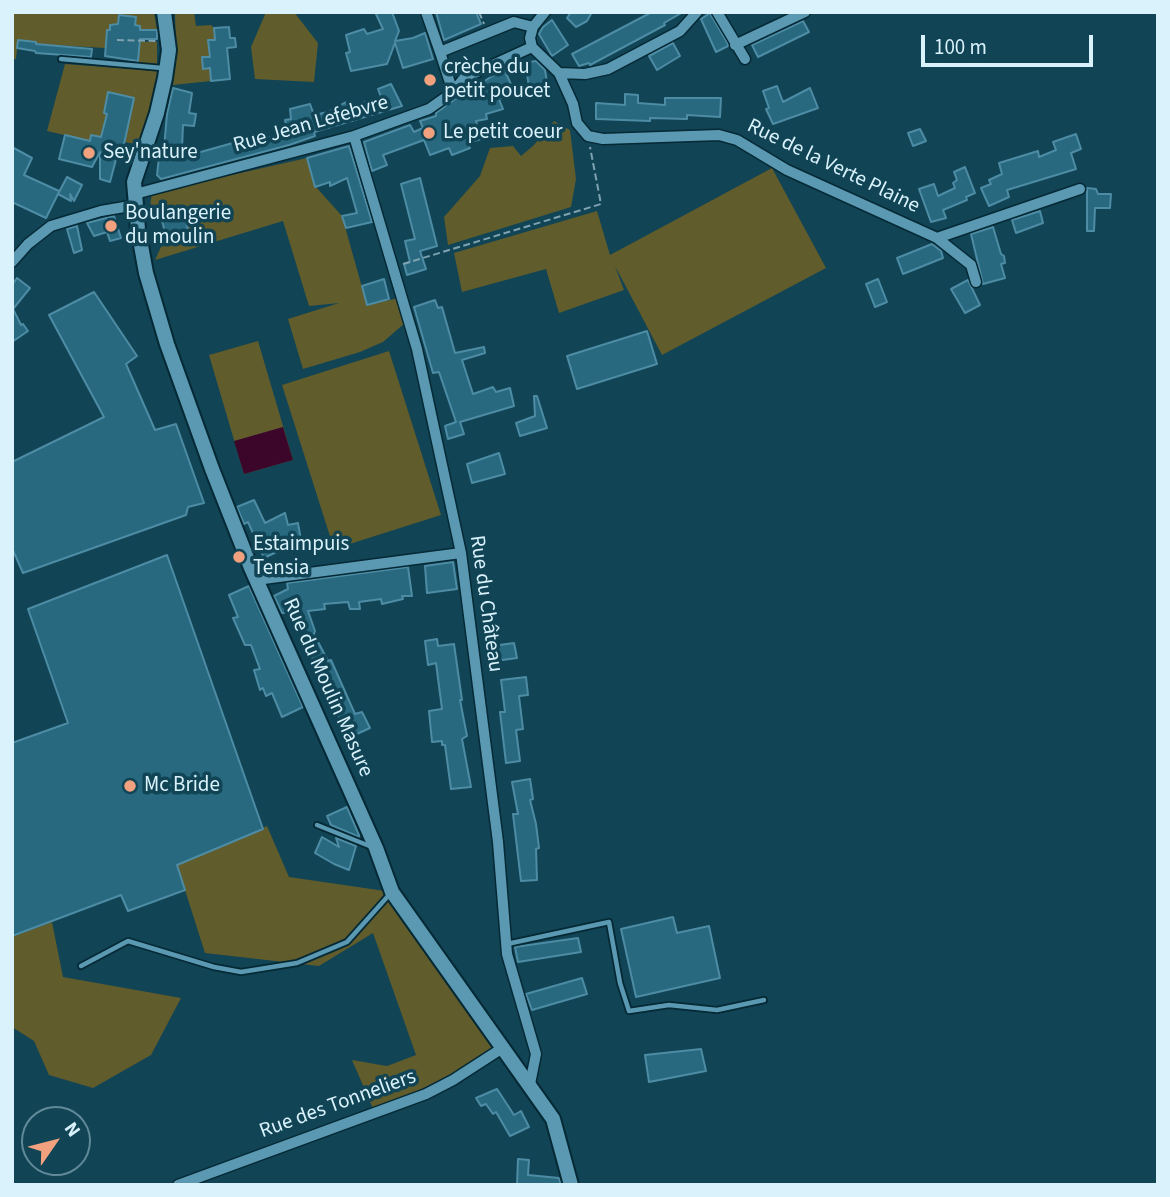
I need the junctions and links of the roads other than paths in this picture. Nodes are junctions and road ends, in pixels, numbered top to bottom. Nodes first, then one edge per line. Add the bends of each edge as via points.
1 (164, 12) edge
2 (426, 12) edge
3 (545, 12) edge
4 (697, 12) edge
5 (717, 12) edge
6 (774, 12) edge
7 (805, 12) edge
8 (780, 24) junction
9 (533, 27) junction
10 (735, 45) junction
11 (532, 47) junction
12 (440, 52) junction
13 (61, 59) dead end
14 (745, 59) dead end
15 (166, 68) junction
16 (559, 73) junction
17 (453, 92) junction
18 (354, 136) junction
19 (1080, 189) dead end
20 (136, 200) junction
21 (937, 238) junction
22 (12, 262) edge
23 (976, 282) dead end
24 (461, 553) junction
25 (256, 580) junction
26 (317, 825) dead end
27 (376, 848) junction
28 (392, 892) junction
29 (506, 944) junction
30 (81, 966) dead end
31 (764, 1000) dead end
32 (504, 1047) junction
33 (530, 1084) junction
34 (178, 1185) edge
35 (571, 1185) edge

1 - 15 main road, Rue du Moulin Masure
2 - 12 street
3 - 9 street
4 - 16 street via 680,31 608,69
5 - 10 street
6 - 8 street
7 - 8 street
8 - 10 street
9 - 11 street
9 - 12 street via 514,22
10 - 14 street
11 - 16 street
11 - 17 street, Rue Jean Lefebvre via 464,78
12 - 17 street
13 - 15 lane
15 - 20 main road, Rue du Moulin Masure via 158,113 134,182
16 - 21 street, Rue de la Verte Plaine via 577,123 588,136 719,135 737,140 787,170
17 - 18 street, Rue Jean Lefebvre via 429,109
18 - 20 street, Rue Jean Lefebvre
18 - 24 street, Rue du Château via 417,349
19 - 21 street, Rue de la Verte Plaine
20 - 22 street, Rue Jean Lefebvre via 51,226
20 - 25 main road, Rue du Moulin Masure via 146,273 167,344
21 - 23 street via 971,265
24 - 25 street
24 - 29 street, Rue du Château via 498,842
25 - 27 main road, Rue du Moulin Masure
26 - 27 lane
27 - 28 main road, Rue du Moulin Masure
28 - 30 lane via 346,942 297,963 241,972 128,941
28 - 32 main road, Rue du Moulin Masure
29 - 31 lane via 609,922 629,1011 669,1005 717,1010
29 - 33 street, Rue du Château via 536,1054
32 - 33 main road, Rue du Moulin Masure
32 - 34 street, Rue des Tonneliers via 426,1094
33 - 35 main road, Rue du Moulin Masure via 553,1119

